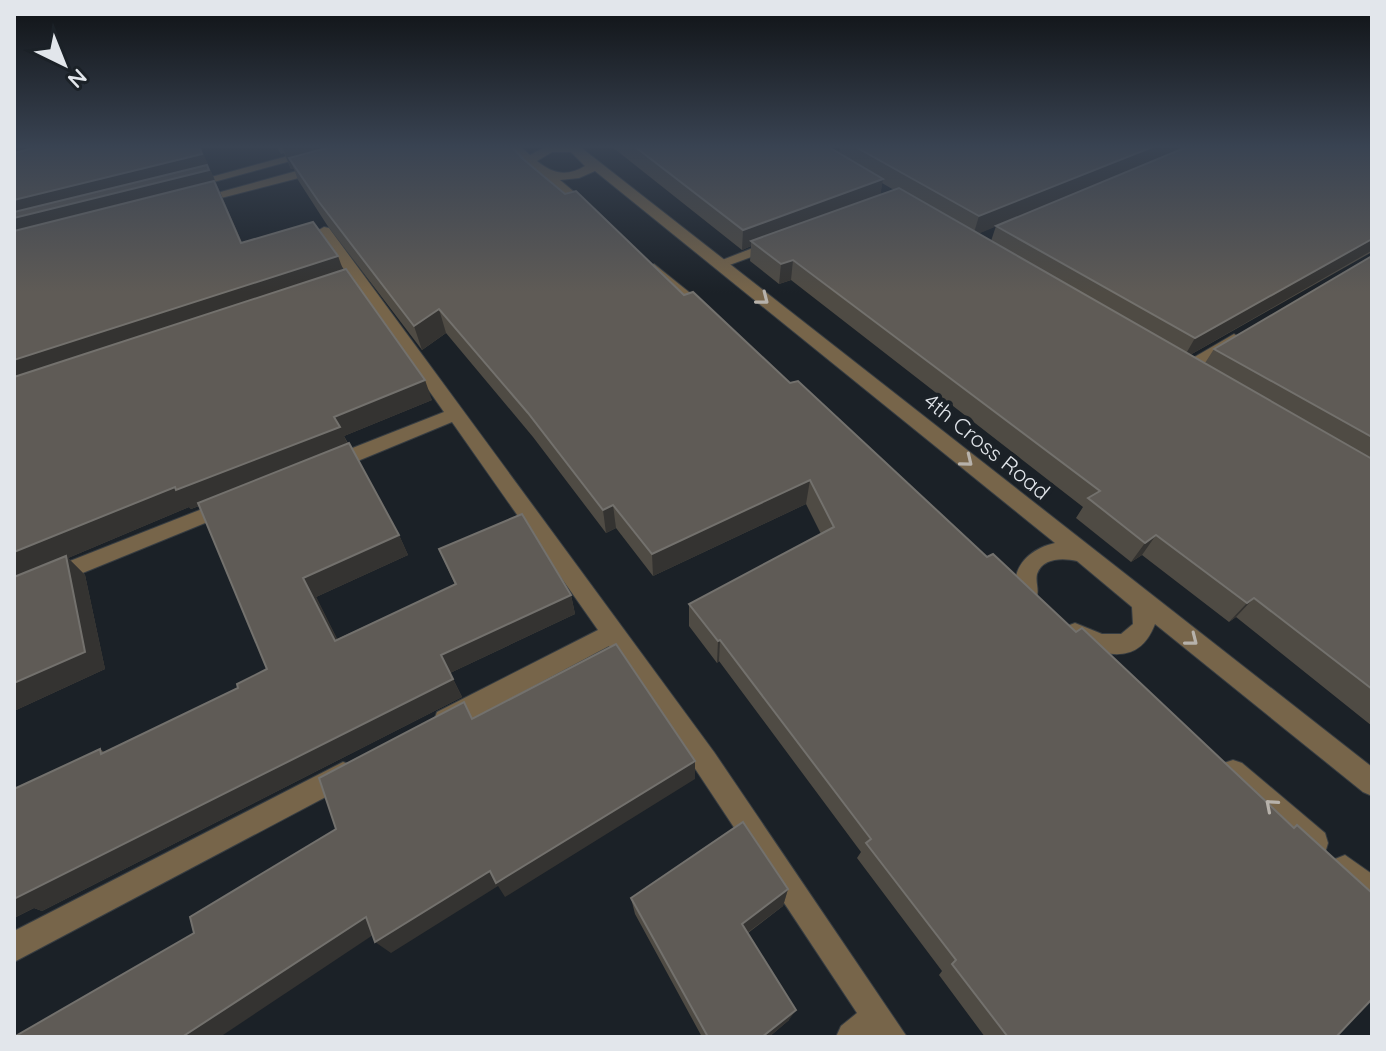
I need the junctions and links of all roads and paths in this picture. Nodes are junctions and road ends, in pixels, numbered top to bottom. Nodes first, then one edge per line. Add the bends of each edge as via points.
1 (217, 195) edge
2 (569, 195) edge
3 (632, 195) edge
4 (186, 203) edge
5 (603, 224) edge
6 (324, 231) edge
7 (793, 237) edge
8 (637, 253) edge
9 (719, 264) junction
10 (717, 322) edge
11 (1250, 329) edge
12 (1182, 369) edge
13 (455, 414) junction
14 (308, 474) edge
15 (249, 497) edge
16 (1086, 556) junction
17 (1002, 570) edge
18 (14, 592) edge
19 (1137, 597) junction
20 (613, 633) junction
21 (1111, 664) edge
22 (418, 735) edge
23 (1221, 761) edge
24 (362, 764) edge
25 (1372, 783) edge
26 (1372, 893) edge
27 (14, 947) edge
28 (884, 1027) edge
29 (852, 1037) edge

1 - 4 street
2 - 5 street
3 - 9 street, 4th Cross Road
6 - 13 street via 351,281
7 - 9 street
8 - 10 street
9 -> 16 street, 4th Cross Road
11 - 12 street
13 - 14 street
13 - 20 street
15 - 18 street
16 - 17 street via 1066,550 1038,556 1026,576 1034,598
16 - 19 street, 4th Cross Road
19 - 21 street via 1146,613 1145,627 1137,636 1117,645 1104,644 1069,628
19 -> 25 street, 4th Cross Road
20 - 22 street
20 - 28 street
26 -> 23 street
24 - 27 street
28 - 29 street

